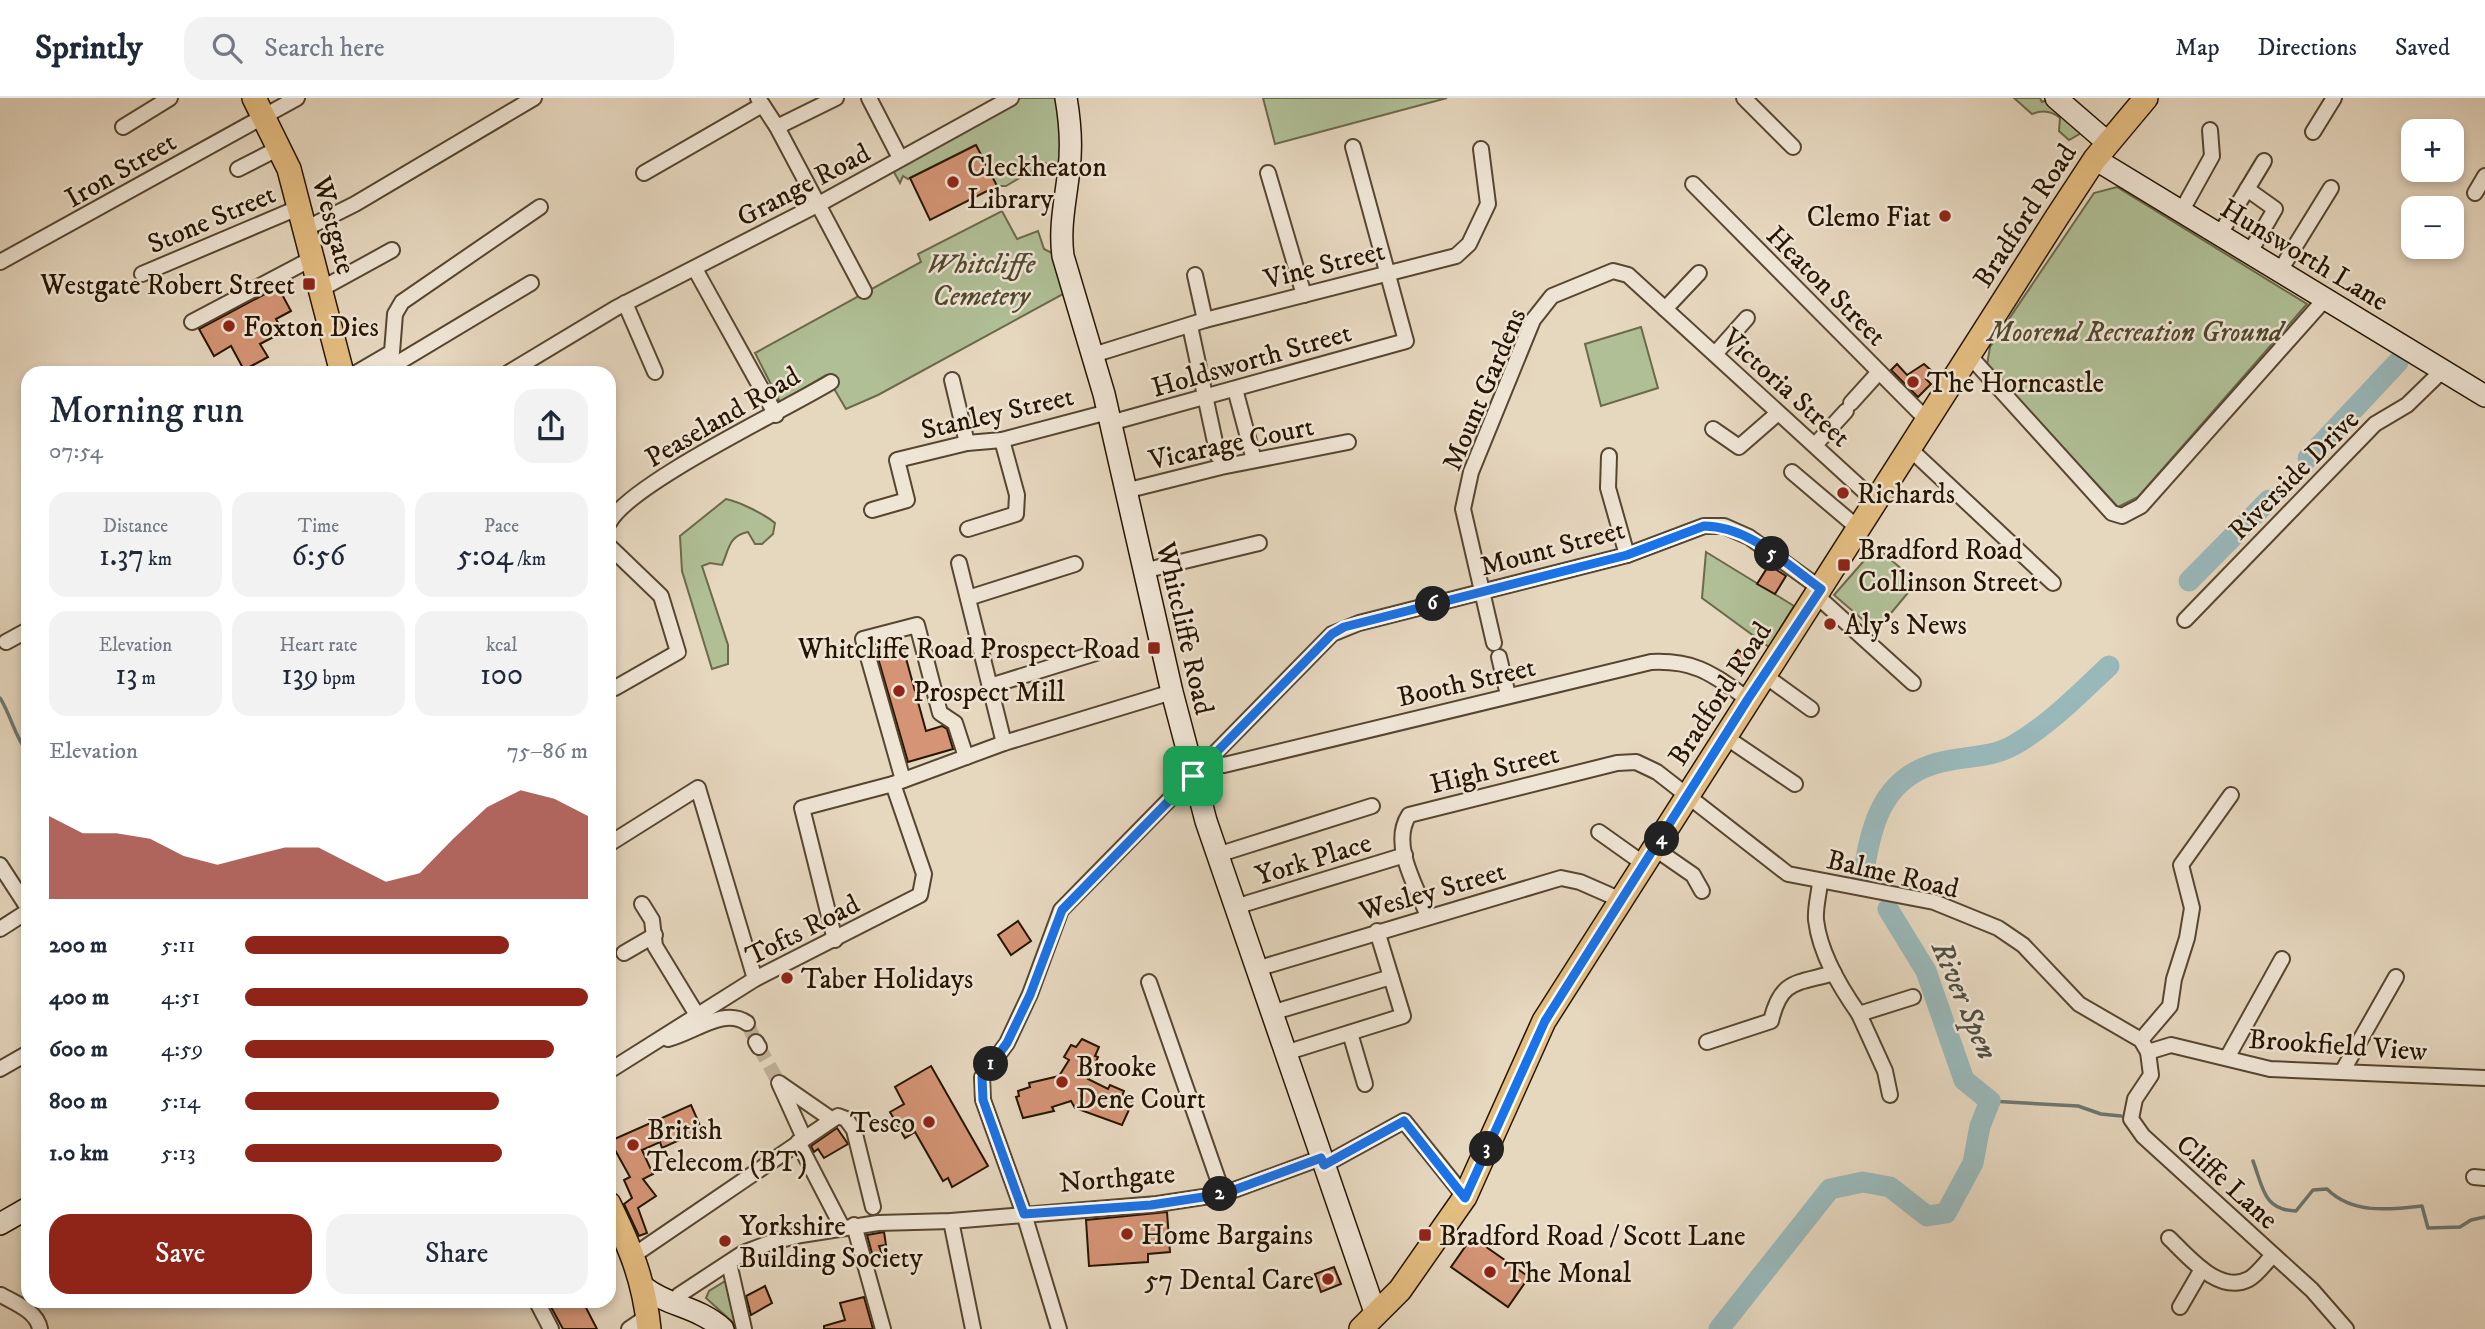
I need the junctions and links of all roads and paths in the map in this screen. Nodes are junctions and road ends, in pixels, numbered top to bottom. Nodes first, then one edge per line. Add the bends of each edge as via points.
1 (297, 98) edge
2 (534, 98) edge
3 (836, 98) edge
4 (869, 98) edge
5 (1011, 98) edge
6 (1066, 98) edge
7 (1744, 98) edge
8 (2056, 98) edge
9 (2146, 98) edge
10 (2333, 98) edge
11 (167, 99) edge
12 (760, 102) edge
13 (259, 107) edge
14 (123, 127) dead end
15 (777, 127) junction
16 (2210, 130) dead end
17 (2313, 132) dead end
18 (1353, 146) dead end
19 (1793, 147) dead end
20 (279, 148) junction
21 (1481, 149) dead end
22 (2101, 151) junction
23 (900, 158) junction
24 (2264, 161) dead end
25 (238, 169) dead end
26 (644, 173) dead end
27 (1268, 173) dead end
28 (2485, 176) edge
29 (1693, 184) dead end
30 (2331, 188) dead end
31 (2247, 189) junction
32 (2475, 193) dead end
33 (819, 204) junction
34 (540, 206) dead end
35 (2181, 212) junction
36 (302, 218) junction
37 (2220, 234) junction
38 (392, 250) dead end
39 (2250, 252) junction
40 (313, 258) junction
41 (0, 262) edge
42 (695, 269) junction
43 (2281, 269) junction
44 (1388, 273) junction
45 (1699, 273) dead end
46 (142, 274) dead end
47 (1195, 275) dead end
48 (531, 283) dead end
49 (321, 289) junction
50 (864, 291) dead end
51 (1304, 295) junction
52 (2326, 298) junction
53 (620, 306) junction
54 (1665, 309) junction
55 (1747, 318) dead end
56 (1205, 320) junction
57 (192, 322) dead end
58 (1190, 326) junction
59 (1715, 354) junction
60 (1968, 354) junction
61 (1093, 355) junction
62 (340, 366) edge
63 (368, 366) edge
64 (393, 366) edge
65 (520, 366) edge
66 (2442, 371) junction
67 (655, 372) dead end
68 (1879, 372) junction
69 (953, 380) dead end
70 (831, 382) dead end
71 (1235, 389) junction
72 (2485, 396) edge
73 (1205, 397) junction
74 (1778, 413) junction
75 (776, 415) junction
76 (1109, 418) junction
77 (1927, 420) junction
78 (1713, 429) dead end
79 (1002, 440) junction
80 (1348, 442) dead end
81 (967, 443) junction
82 (1815, 445) junction
83 (1910, 449) junction
84 (1219, 456) dead end
85 (1609, 456) dead end
86 (1254, 460) junction
87 (1792, 471) dead end
88 (1125, 491) junction
89 (1875, 501) junction
90 (616, 510) edge
91 (872, 510) dead end
92 (1857, 528) junction
93 (968, 529) dead end
94 (1259, 542) dead end
95 (616, 553) edge
96 (1627, 555) junction
97 (959, 563) dead end
98 (1075, 564) dead end
99 (1143, 571) junction
100 (2053, 583) dead end
101 (1482, 591) junction
102 (1819, 593) junction
103 (968, 598) junction
104 (2185, 620) dead end
105 (21, 634) edge
106 (6, 642) dead end
107 (1096, 653) dead end
108 (1764, 675) junction
109 (1913, 683) dead end
110 (989, 686) junction
111 (616, 687) edge
112 (1172, 692) junction
113 (1508, 695) junction
114 (1748, 699) junction
115 (1811, 709) dead end
116 (1724, 736) junction
117 (1004, 743) junction
118 (966, 757) junction
119 (1200, 769) junction
120 (898, 782) junction
121 (1795, 784) dead end
122 (1689, 795) junction
123 (2231, 795) dead end
124 (1372, 806) dead end
125 (1599, 832) dead end
126 (616, 840) edge
127 (1217, 855) junction
128 (1405, 855) junction
129 (1649, 856) junction
130 (0, 864) edge
131 (1820, 882) junction
132 (1702, 891) dead end
133 (21, 898) edge
134 (1621, 900) junction
135 (642, 904) dead end
136 (1235, 907) junction
137 (21, 914) edge
138 (1428, 916) junction
139 (0, 929) edge
140 (1377, 931) junction
141 (655, 935) junction
142 (835, 940) junction
143 (624, 953) dead end
144 (2282, 959) dead end
145 (1256, 969) junction
146 (1834, 973) junction
147 (1391, 977) junction
148 (2396, 977) dead end
149 (755, 979) junction
150 (1149, 982) dead end
151 (1913, 997) dead end
152 (1271, 1013) junction
153 (1859, 1014) junction
154 (697, 1015) junction
155 (747, 1023) dead end
156 (1350, 1033) junction
157 (657, 1041) junction
158 (1707, 1042) dead end
159 (2145, 1046) junction
160 (1285, 1053) junction
161 (21, 1057) edge
162 (2227, 1058) junction
163 (616, 1066) edge
164 (0, 1069) edge
165 (2343, 1072) junction
166 (2485, 1078) edge
167 (1365, 1084) dead end
168 (1890, 1095) dead end
169 (839, 1119) junction
170 (801, 1140) junction
171 (1322, 1162) junction
172 (1223, 1194) junction
173 (1465, 1198) junction
174 (873, 1207) dead end
175 (21, 1212) edge
176 (1024, 1214) junction
177 (616, 1218) edge
178 (951, 1221) junction
179 (0, 1224) edge
180 (848, 1226) junction
181 (2169, 1238) dead end
182 (634, 1255) junction
183 (2273, 1255) junction
184 (729, 1263) junction
185 (2202, 1269) junction
186 (645, 1288) junction
187 (1, 1295) edge
188 (674, 1302) junction
189 (21, 1306) edge
190 (2180, 1307) dead end
191 (24, 1308) edge
192 (540, 1308) edge
193 (1368, 1322) edge
194 (644, 1325) edge
195 (40, 1329) edge
196 (551, 1329) edge
197 (723, 1329) edge
198 (744, 1329) edge
199 (883, 1329) edge
200 (973, 1329) edge
201 (1059, 1329) edge
202 (2346, 1329) edge

1 - 13 street, Iron Street
2 - 36 street, Stone Street via 355,204
3 - 15 street
4 - 23 street
5 - 23 street, Grange Road
6 - 61 main road, Whitcliffe Road via 1070,167 1061,239
7 - 19 street
8 - 22 main road, Hunsworth Lane
9 - 22 main road, Bradford Road
10 - 17 street
11 - 14 street
12 - 15 street
12 - 26 street
13 - 20 main road, Westgate
13 - 41 street, Iron Street
15 - 33 street
16 - 35 street via 2212,156
18 - 44 street
20 - 25 street
20 - 36 main road, Westgate
21 - 44 street, Vine Street via 1488,204 1469,244 1455,256
22 - 35 main road, Hunsworth Lane
22 - 60 main road, Bradford Road
23 - 33 street, Grange Road
24 - 31 street
27 - 51 street
28 - 32 street
29 - 68 street, Heaton Street
30 - 43 street
31 - 37 street
31 - 39 street via 2275,209
33 - 42 street, Grange Road
33 - 50 street
34 - 63 street via 402,302 395,314 392,352
35 - 37 main road, Hunsworth Lane
36 - 40 main road, Westgate
36 - 46 street, Stone Street
37 - 39 main road, Hunsworth Lane
38 - 49 street
39 - 43 main road, Hunsworth Lane
40 - 49 main road, Westgate
40 - 57 street
42 - 53 street, Grange Road
42 - 75 street
43 - 52 main road, Hunsworth Lane
44 - 51 street, Vine Street
44 - 71 street, Holdsworth Street via 1406,341
45 - 54 street
47 - 56 street
48 - 64 street
49 - 62 main road, Westgate
51 - 56 street, Vine Street
52 - 60 street via 2141,506 2122,516 2112,513
52 - 66 main road, Hunsworth Lane
53 - 65 street, Grange Road
53 - 67 street
54 - 59 street, Victoria Street
54 - 101 street, Mount Gardens via 1628,275 1613,271 1552,296 1533,320 1471,472 1463,509
55 - 59 street
56 - 58 street, Vine Street
58 - 61 street, Vine Street
58 - 73 street
59 - 74 street, Victoria Street
60 - 77 main road, Bradford Road
61 - 76 main road, Whitcliffe Road
66 - 72 main road, Hunsworth Lane
66 - 104 street, Riverside Drive via 2407,405 2375,424
68 - 77 street, Heaton Street
68 - 82 street
69 - 81 street
70 - 75 street, Peaseland Road
71 - 73 street, Holdsworth Street
71 - 86 street
73 - 76 street, Holdsworth Street
73 - 84 street
74 - 78 street via 1739,447
74 - 82 street, Victoria Street
75 - 90 street, Peaseland Road via 656,480
76 - 79 street, Stanley Street
76 - 88 main road, Whitcliffe Road
77 - 83 main road, Bradford Road
79 - 81 street, Stanley Street
79 - 93 street via 1017,495 1016,514
80 - 86 street, Vicarage Court
81 - 91 street, Stanley Street via 897,460 907,500
82 - 89 street, Victoria Street
83 - 89 main road, Bradford Road
83 - 100 street
85 - 96 street via 1608,488
86 - 88 street, Vicarage Court
87 - 92 street
88 - 99 main road, Whitcliffe Road
89 - 92 main road, Bradford Road
92 - 102 main road, Bradford Road
94 - 99 street
95 - 111 street via 661,596 678,652
96 - 101 street, Mount Street
96 - 102 street, Mount Street via 1704,526 1724,526 1749,537
97 - 103 street
98 - 103 street
99 - 112 main road, Whitcliffe Road
101 - 113 street, Mount Gardens
101 - 119 street, Mount Street via 1332,634
102 - 108 main road, Bradford Road
102 - 109 street, Mount Street
103 - 110 street
105 - 106 street
107 - 110 street
108 - 114 main road, Bradford Road
108 - 115 street
110 - 117 street
112 - 117 street
112 - 119 main road, Whitcliffe Road
113 - 114 street, Booth Street via 1651,662 1676,661 1705,669
113 - 119 street, Booth Street
114 - 116 main road, Bradford Road
116 - 121 street
116 - 122 main road, Bradford Road
117 - 118 street
118 - 120 street
118 - 120 street via 956,723 940,713 917,625 863,639
119 - 127 main road, Whitcliffe Road
119 - 176 street, Mount Street via 1062,910 1030,995 1007,1043 982,1077 983,1100
120 - 142 street, Tofts Road via 924,874 920,895
120 - 142 street via 802,808
122 - 128 street, High Street via 1636,762 1617,763 1409,815 1402,825
122 - 129 main road, Bradford Road
122 - 131 street, Balme Road via 1788,874
123 - 159 street via 2181,864 2192,908 2187,938 2170,1006
124 - 127 street
125 - 129 street
126 - 149 street via 698,788
127 - 136 main road, Whitcliffe Road
128 - 136 street, York Place
128 - 138 street, High Street
129 - 132 street via 1693,874
129 - 134 main road, Bradford Road
130 - 133 street
131 - 146 street via 1816,919
131 - 159 street, Balme Road via 1934,902 1998,928 2023,945 2079,1004
134 - 138 street, Wesley Street via 1561,878
134 - 173 main road, Bradford Road via 1545,1021
135 - 141 street
136 - 145 main road, Whitcliffe Road
137 - 139 street
138 - 140 street, Wesley Street
140 - 145 street, Wesley Street
140 - 147 street
141 - 143 street
141 - 154 street via 655,946
142 - 149 street, Tofts Road
144 - 162 street
145 - 152 main road, Whitcliffe Road
146 - 153 street
146 - 158 street via 1786,987 1776,999 1771,1021
147 - 152 street
147 - 156 street via 1403,1016
148 - 165 street
149 - 154 street, Tofts Road
150 - 172 street
151 - 153 street
152 - 160 main road, Whitcliffe Road
153 - 168 street via 1885,1070
154 - 157 street, Tofts Road
155 - 157 street via 736,1016 722,1017 691,1033
156 - 160 street
156 - 167 street
157 - 163 street, Tofts Road
159 - 162 street, Brookfield View via 2171,1045
159 - 183 street, Cliffe Lane via 2151,1074 2135,1099 2131,1119 2166,1159
160 - 171 main road, Whitcliffe Road
161 - 164 street
162 - 165 street, Brookfield View via 2270,1069
165 - 166 street, Brookfield View
169 - 170 street
169 - 170 street via 779,1083
169 - 174 street via 855,1130
170 - 180 street
170 - 182 street
171 - 172 street, Northgate
171 - 173 street, Northgate via 1404,1121
171 - 193 main road, Whitcliffe Road
172 - 176 street, Northgate via 1151,1205
173 - 193 main road, Bradford Road via 1400,1290
175 - 179 main road
176 - 178 street, Northgate
176 - 201 street, Mount Street
177 - 182 main road
178 - 180 street, Northgate
178 - 200 street
180 - 184 street, Northgate via 772,1242
180 - 199 street
181 - 185 street
182 - 186 main road
183 - 185 street via 2251,1278 2238,1283
183 - 202 street, Cliffe Lane
184 - 188 street, Northgate
184 - 198 street
185 - 190 street
186 - 188 main road
186 - 194 main road
187 - 189 street
188 - 194 main road, Northgate
188 - 197 main road via 709,1317
191 - 195 street
192 - 196 street

